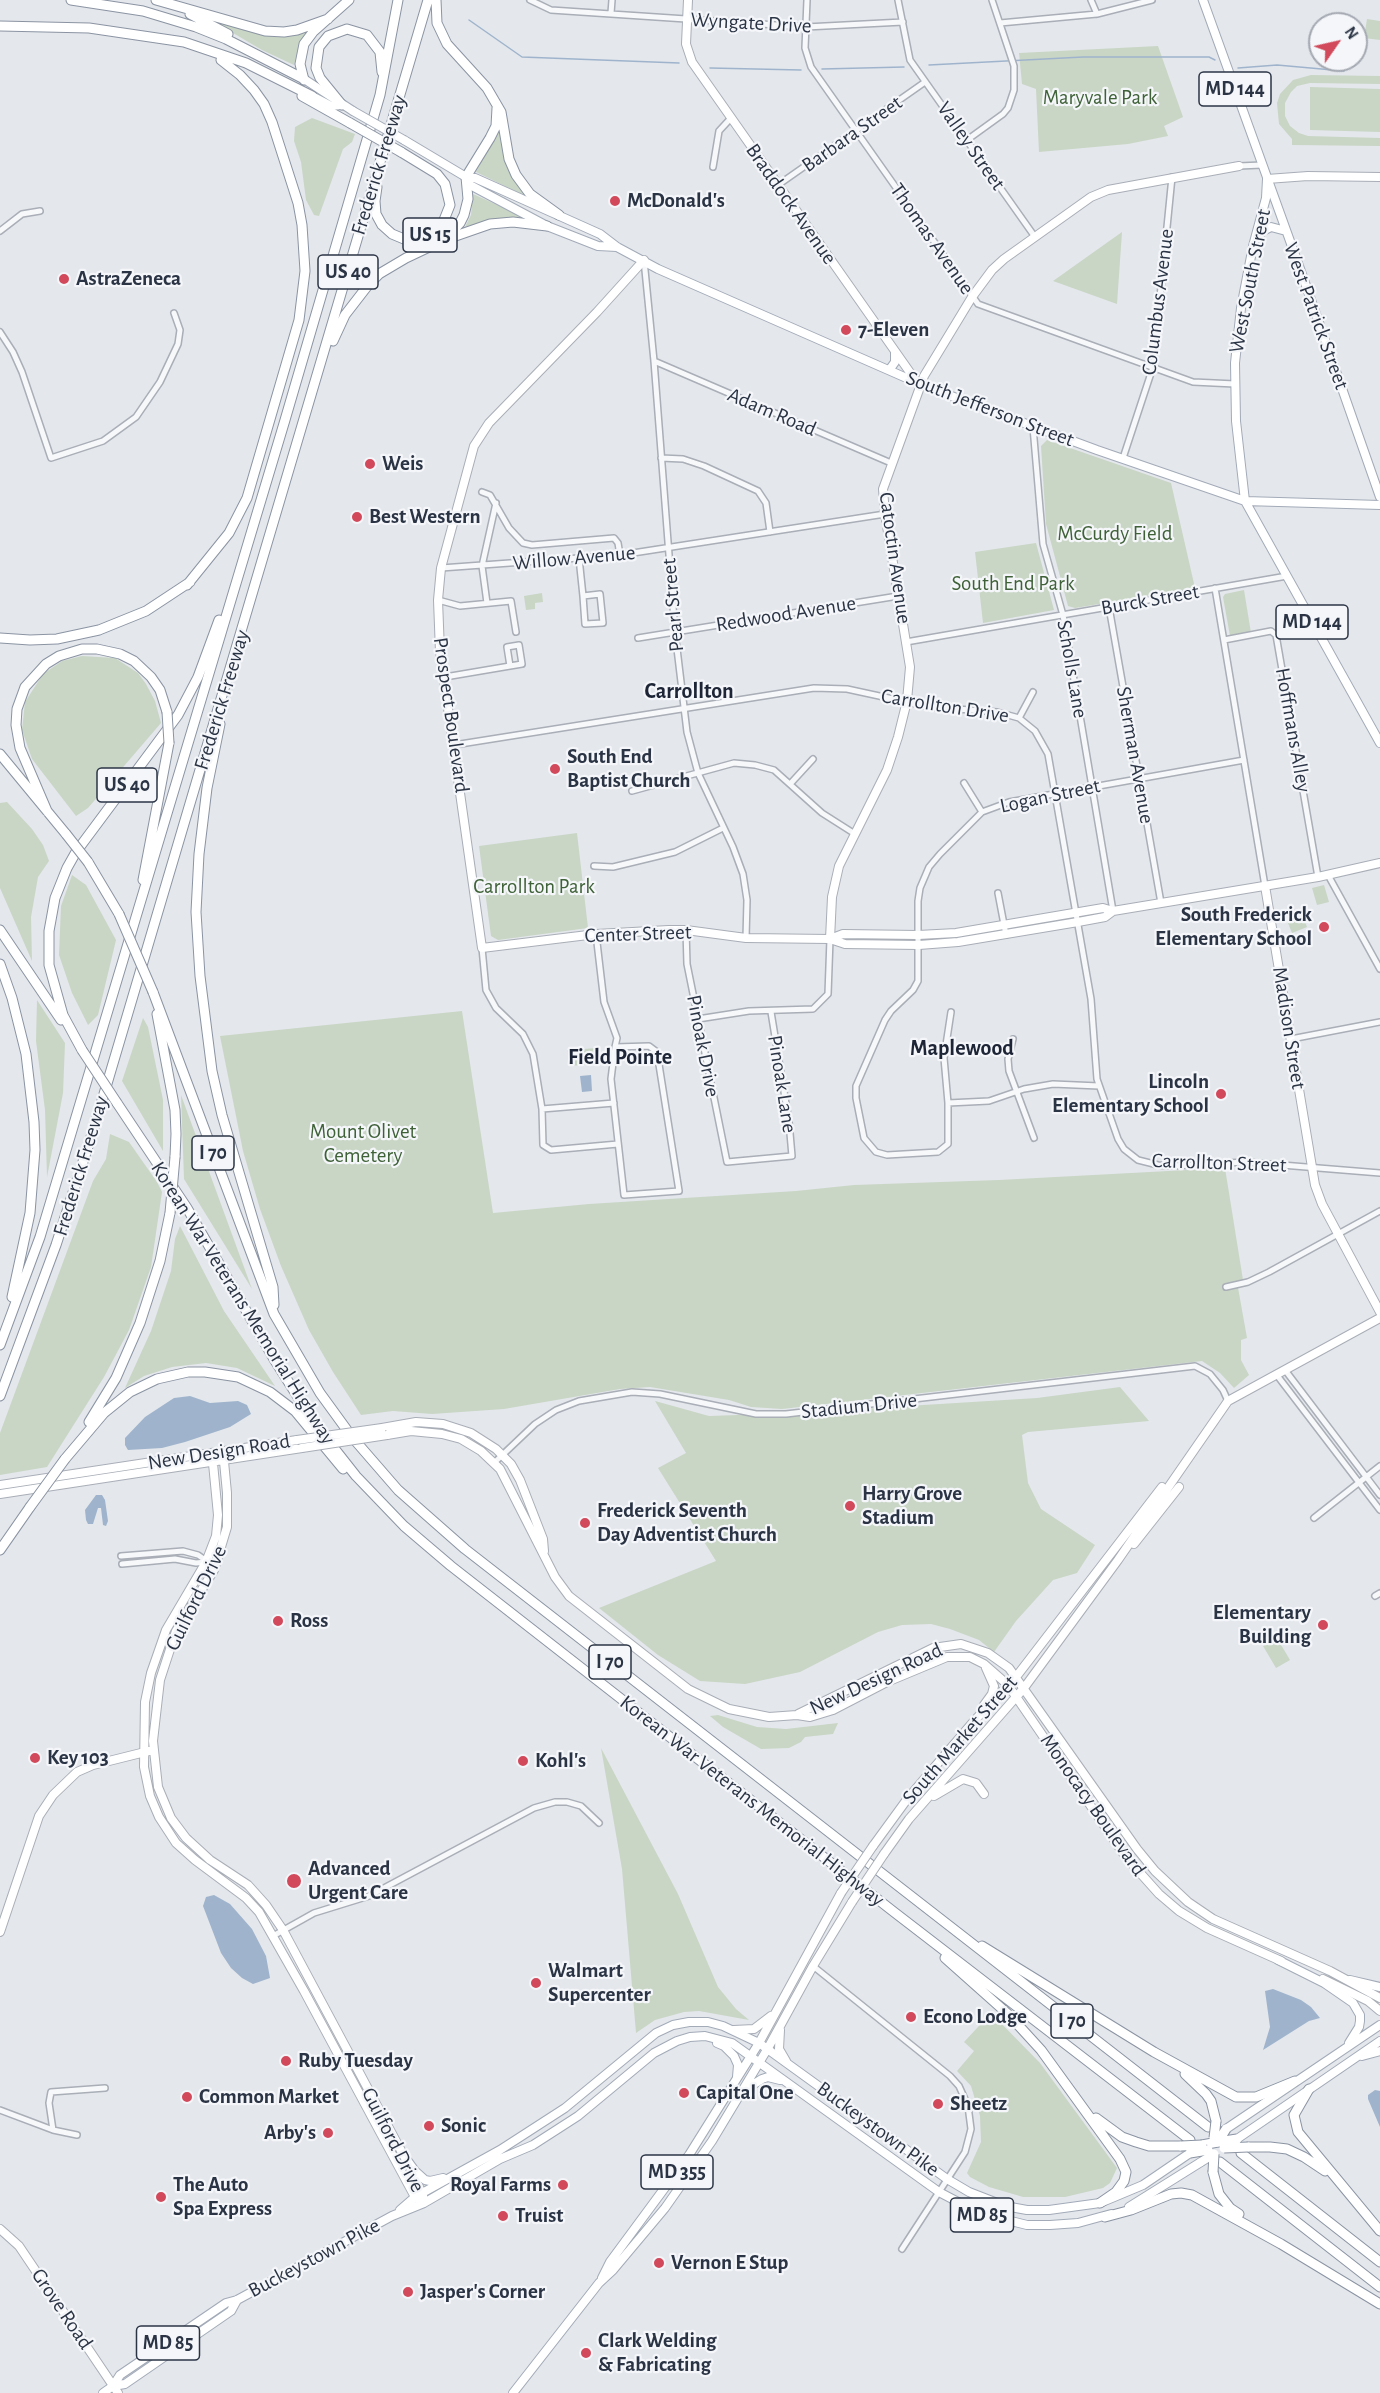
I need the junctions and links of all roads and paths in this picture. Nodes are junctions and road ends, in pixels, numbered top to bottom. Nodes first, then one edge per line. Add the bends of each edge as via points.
1 (70, 0) edge
2 (350, 0) edge
3 (398, 0) edge
4 (428, 0) edge
5 (436, 0) edge
6 (530, 0) edge
7 (612, 0) edge
8 (688, 0) edge
9 (807, 0) edge
10 (898, 0) edge
11 (992, 0) edge
12 (1091, 0) edge
13 (1151, 0) edge
14 (1203, 0) edge
15 (161, 1) edge
16 (611, 13) junction
17 (1097, 14) junction
18 (328, 19) junction
19 (686, 20) junction
20 (903, 22) junction
21 (1000, 23) junction
22 (0, 26) edge
23 (806, 27) junction
24 (173, 41) junction
25 (265, 58) junction
26 (221, 60) junction
27 (304, 79) junction
28 (925, 82) junction
29 (380, 95) junction
30 (312, 96) junction
31 (497, 104) junction
32 (342, 105) junction
33 (731, 118) junction
34 (856, 131) junction
35 (967, 140) junction
36 (1262, 165) junction
37 (1239, 166) joint
38 (378, 167) junction
39 (713, 167) dead end
40 (466, 177) junction
41 (1172, 177) junction
42 (1380, 177) edge
43 (1267, 179) junction
44 (778, 185) junction
45 (40, 211) dead end
46 (559, 215) junction
47 (547, 226) junction
48 (0, 231) edge
49 (1286, 231) junction
50 (1035, 237) junction
51 (444, 240) junction
52 (1254, 242) junction
53 (617, 247) junction
54 (644, 260) junction
55 (972, 297) junction
56 (174, 313) dead end
57 (0, 332) edge
58 (895, 353) junction
59 (654, 361) junction
60 (1153, 367) junction
61 (890, 369) junction
62 (318, 377) junction
63 (919, 382) junction
64 (1234, 384) junction
65 (1033, 427) junction
66 (661, 458) junction
67 (1123, 458) junction
68 (272, 463) junction
69 (891, 463) junction
70 (482, 492) dead end
71 (1380, 497) edge
72 (1245, 501) junction
73 (496, 503) junction
74 (1380, 505) edge
75 (885, 514) junction
76 (254, 522) junction
77 (770, 532) junction
78 (668, 548) junction
79 (620, 555) junction
80 (579, 558) junction
81 (482, 566) junction
82 (441, 568) junction
83 (1287, 576) junction
84 (187, 585) junction
85 (1215, 588) junction
86 (583, 596) junction
87 (898, 596) junction
88 (438, 600) junction
89 (487, 603) junction
90 (1109, 607) junction
91 (1063, 615) junction
92 (516, 632) dead end
93 (675, 632) junction
94 (0, 638) edge
95 (638, 638) dead end
96 (1224, 640) junction
97 (906, 642) junction
98 (510, 666) dead end
99 (231, 670) junction
100 (445, 677) junction
101 (1033, 692) dead end
102 (907, 701) junction
103 (683, 708) junction
104 (1019, 718) junction
105 (1380, 743) edge
106 (454, 745) junction
107 (0, 754) edge
108 (813, 759) dead end
109 (1244, 760) junction
110 (698, 773) junction
111 (1139, 778) junction
112 (790, 783) junction
113 (964, 783) dead end
114 (1091, 786) junction
115 (632, 791) dead end
116 (1055, 793) junction
117 (47, 811) junction
118 (982, 812) junction
119 (723, 828) junction
120 (855, 834) junction
121 (1380, 863) edge
122 (594, 866) dead end
123 (1328, 875) junction
124 (1318, 877) junction
125 (1265, 886) junction
126 (998, 893) dead end
127 (1161, 903) junction
128 (1113, 911) junction
129 (1076, 913) junction
130 (1078, 922) junction
131 (1004, 925) junction
132 (0, 930) edge
133 (686, 930) junction
134 (596, 934) junction
135 (918, 935) junction
136 (1006, 935) junction
137 (746, 938) junction
138 (830, 939) junction
139 (919, 945) junction
140 (483, 948) junction
141 (125, 960) junction
142 (0, 964) edge
143 (1380, 969) edge
144 (153, 992) junction
145 (771, 1012) junction
146 (951, 1012) dead end
147 (698, 1019) junction
148 (1380, 1022) edge
149 (1013, 1039) dead end
150 (1291, 1039) junction
151 (615, 1047) junction
152 (82, 1050) junction
153 (1099, 1086) junction
154 (1016, 1092) junction
155 (614, 1103) junction
156 (948, 1103) junction
157 (542, 1109) junction
158 (1034, 1138) dead end
159 (618, 1144) junction
160 (1128, 1153) joint
161 (727, 1162) joint
162 (1311, 1166) junction
163 (1380, 1173) edge
164 (1380, 1211) edge
165 (1338, 1234) junction
166 (1226, 1287) dead end
167 (1380, 1312) edge
168 (274, 1314) junction
169 (1380, 1318) edge
170 (0, 1343) edge
171 (1285, 1370) junction
172 (1276, 1374) junction
173 (0, 1396) edge
174 (1228, 1401) junction
175 (223, 1451) junction
176 (212, 1453) junction
177 (503, 1454) junction
178 (1188, 1456) junction
179 (65, 1459) junction
180 (223, 1460) junction
181 (213, 1462) junction
182 (495, 1462) junction
183 (1380, 1466) edge
184 (1366, 1477) junction
185 (1359, 1482) junction
186 (0, 1485) edge
187 (1179, 1487) dead end
188 (0, 1494) edge
189 (1380, 1495) edge
190 (1380, 1510) edge
191 (1314, 1518) dead end
192 (429, 1548) junction
193 (0, 1550) edge
194 (544, 1552) junction
195 (121, 1556) dead end
196 (1118, 1560) junction
197 (206, 1562) junction
198 (122, 1564) dead end
199 (215, 1567) junction
200 (984, 1664) junction
201 (1016, 1677) junction
202 (1008, 1685) junction
203 (1024, 1688) junction
204 (1017, 1697) junction
205 (797, 1715) junction
206 (974, 1721) junction
207 (153, 1750) junction
208 (144, 1751) junction
209 (984, 1794) dead end
210 (1091, 1806) junction
211 (909, 1819) junction
212 (1115, 1820) junction
213 (599, 1823) dead end
214 (894, 1912) junction
215 (935, 1916) junction
216 (283, 1930) junction
217 (0, 1932) edge
218 (273, 1936) junction
219 (1278, 1960) junction
220 (813, 1966) junction
221 (1350, 1980) junction
222 (1380, 1987) edge
223 (1380, 1998) edge
224 (778, 2008) junction
225 (1380, 2011) edge
226 (780, 2024) junction
227 (1380, 2025) edge
228 (734, 2030) junction
229 (690, 2037) junction
230 (1380, 2041) edge
231 (759, 2043) junction
232 (768, 2048) junction
233 (1346, 2048) junction
234 (1154, 2052) junction
235 (1380, 2052) edge
236 (1356, 2057) junction
237 (751, 2058) junction
238 (787, 2062) junction
239 (760, 2064) junction
240 (1295, 2081) junction
241 (736, 2082) junction
242 (788, 2083) junction
243 (105, 2088) dead end
244 (1309, 2089) junction
245 (739, 2096) junction
246 (1082, 2104) junction
247 (0, 2110) edge
248 (1212, 2124) junction
249 (1226, 2129) joint
250 (53, 2130) junction
251 (77, 2135) dead end
252 (1238, 2139) joint
253 (1190, 2140) dead end
254 (1214, 2148) junction
255 (1244, 2150) junction
256 (402, 2153) junction
257 (1190, 2153) joint
258 (1201, 2162) joint
259 (463, 2170) junction
260 (947, 2180) junction
261 (1336, 2180) junction
262 (939, 2192) junction
263 (423, 2193) junction
264 (415, 2197) junction
265 (424, 2203) junction
266 (1100, 2203) junction
267 (392, 2216) junction
268 (1105, 2217) junction
269 (0, 2229) edge
270 (1380, 2231) edge
271 (1281, 2244) junction
272 (902, 2249) dead end
273 (1380, 2262) edge
274 (599, 2283) junction
275 (1380, 2287) edge
276 (1380, 2304) edge
277 (116, 2390) edge
278 (103, 2393) edge
279 (513, 2393) edge

1 - 25 highway via 143,11 196,27
2 - 18 highway
3 - 29 highway, Frederick Freeway / US 40
4 - 38 highway, Frederick Freeway / US 15
5 - 31 highway via 437,22 447,44 488,88
6 - 16 street, Wyngate Drive via 550,10
7 - 16 street
8 - 19 main road, Braddock Avenue
9 - 23 street, Thomas Avenue
10 - 20 street
11 - 21 street
12 - 17 street
13 - 17 street
14 - 36 main road, West Patrick Street / MD 144
15 - 18 highway via 265,31 297,30
15 - 25 highway via 214,26
16 - 19 street, Wyngate Drive
17 - 21 street
18 - 27 highway via 304,44 300,64
19 - 23 street, Wyngate Drive
19 - 33 main road, Braddock Avenue via 689,55
20 - 23 street, Wyngate Drive
20 - 28 street, Valley Street via 908,55
21 - 35 street via 1014,66 1012,98 1003,114
22 - 24 highway, US 15 via 89,28
23 - 34 street, Thomas Avenue via 811,66
24 - 26 highway, US 15
24 - 30 highway via 230,57
25 - 27 highway
26 - 38 highway, US 15, bridge via 284,87 437,174 450,200 448,213 433,234 408,240 382,225 375,201
26 - 84 highway via 247,82 268,112 298,204 305,271 299,320 247,498 229,533
27 - 30 highway
27 - 32 main road
28 - 34 street, Barbara Street
28 - 35 street, Valley Street
29 - 32 highway via 382,68 377,45 361,31 340,30 322,41 315,61 320,78
29 - 68 highway, Frederick Freeway / US 40
30 - 32 main road, South Jefferson Street via 331,106
31 - 40 highway via 496,126
31 - 46 highway via 516,175 530,194
32 - 40 main road, South Jefferson Street, bridge
33 - 39 street via 719,131
33 - 44 main road, Braddock Avenue
34 - 44 street, Barbara Street
34 - 55 street, Thomas Avenue
35 - 50 street, Valley Street
36 - 37 street, Catoctin Avenue
36 - 43 main road, West Patrick Street / MD 144
37 - 41 main road, Catoctin Avenue
38 - 62 highway, Frederick Freeway / US 40
40 - 46 main road, South Jefferson Street
40 - 47 main road, South Jefferson Street via 470,185
40 - 51 highway via 468,198 464,214
41 - 50 main road, Catoctin Avenue via 1096,194
41 - 60 street, Columbus Avenue
42 - 43 main road
43 - 49 main road, West Patrick Street / MD 144
43 - 52 main road, West South Street / MD 144
44 - 58 main road, Braddock Avenue
45 - 48 street via 22,214
46 - 53 main road, South Jefferson Street via 600,234
47 - 51 highway via 500,223
47 - 53 main road, South Jefferson Street via 598,246
49 - 52 main road via 1268,228
49 - 71 main road, West Patrick Street / MD 144
50 - 55 main road, Catoctin Avenue via 998,264
51 - 62 highway via 387,268 369,284 345,315
52 - 64 main road, West South Street / MD 144 via 1241,308
53 - 54 main road, South Jefferson Street
54 - 59 street, Pearl Street
54 - 61 main road, South Jefferson Street
54 - 82 main road, Prospect Boulevard via 489,423 474,446
55 - 60 street, Thomas Avenue via 978,304
55 - 63 main road, Catoctin Avenue
56 - 57 street via 180,330 178,344 160,382 136,417 103,441 51,458 22,372
58 - 61 main road
58 - 63 main road, Braddock Avenue
59 - 66 street, Pearl Street
59 - 69 street, Adam Road
60 - 64 street, Thomas Avenue via 1205,384
60 - 67 street, Columbus Avenue
61 - 63 main road, South Jefferson Street
62 - 99 highway, Frederick Freeway / US 40
63 - 65 main road, South Jefferson Street
63 - 69 main road, Catoctin Avenue
64 - 72 main road, West South Street / MD 144
65 - 67 main road, South Jefferson Street
65 - 91 street, Scholls Lane via 1042,544
66 - 77 street via 683,459 704,466 758,491 766,503
66 - 78 street, Pearl Street
67 - 72 main road, South Jefferson Street
68 - 76 highway, Frederick Freeway / US 40
68 - 84 highway via 232,536
69 - 75 main road, Catoctin Avenue via 882,489
70 - 73 street
72 - 74 main road, South Jefferson Street
72 - 83 main road, West South Street / MD 144
73 - 79 street via 509,528 524,543 614,538
73 - 81 street
75 - 77 street, Willow Avenue
75 - 87 main road, Catoctin Avenue
76 - 141 highway, Frederick Freeway
76 - 152 highway, US 40 via 188,698 170,728 76,852 55,898 49,931 49,965 63,1015
77 - 78 street, Willow Avenue
78 - 79 street, Willow Avenue
78 - 93 street, Pearl Street
79 - 80 street, Willow Avenue
80 - 81 street, Willow Avenue
80 - 86 street
81 - 82 street, Willow Avenue
81 - 89 street
82 - 88 main road, Prospect Boulevard
83 - 85 street, Burck Street
83 - 105 main road, West South Street / MD 144
84 - 94 highway via 146,611 99,630 57,639
85 - 90 street, Burck Street
85 - 96 street, Madison Street
86 - 86 street via 585,624 603,622 600,594
87 - 93 street, Redwood Avenue
87 - 97 main road, Catoctin Avenue
88 - 89 street via 460,606
88 - 100 main road, Prospect Boulevard
89 - 92 street via 511,601
90 - 91 street, Burck Street
90 - 111 street, Sherman Avenue
91 - 97 street, Burck Street
91 - 114 street, Scholls Lane
93 - 95 street, Redwood Avenue
93 - 103 street, Pearl Street
96 - 109 street, Madison Street
96 - 124 street, Hoffmans Alley via 1271,631 1276,635
97 - 102 main road, Catoctin Avenue via 911,676
98 - 100 street
99 - 168 highway, US 40 via 202,823 197,942 212,1071 233,1158 273,1287
99 - 173 highway, Frederick Freeway via 93,1131
100 - 106 main road, Prospect Boulevard
101 - 104 street
102 - 103 street, Carrollton Drive via 846,689 814,688
102 - 104 street, Carrollton Drive
102 - 120 main road, Catoctin Avenue via 887,770
103 - 106 street, Carrollton Drive
103 - 110 street, Pearl Street
104 - 116 street, Carrollton Drive via 1032,727 1044,744
106 - 140 main road, Prospect Boulevard
107 - 117 highway, I 70
108 - 112 street
109 - 111 street, Logan Street
109 - 125 street, Madison Street
110 - 112 street via 734,763 755,765 774,770
110 - 115 street
110 - 119 street, Pearl Street
111 - 114 street, Logan Street
111 - 127 street, Sherman Avenue
112 - 120 street via 822,813
113 - 118 street
114 - 116 street, Logan Street
114 - 128 street, Scholls Lane
116 - 118 street, Logan Street via 1020,799
116 - 129 street, Carrollton Drive
117 - 141 highway, bridge via 20,748 16,725 19,702 26,687 46,664 59,656 82,649 120,654 140,666 163,697 169,743
117 - 144 highway, I 70, bridge via 88,862 119,914
118 - 135 street, Logan Street via 929,867 922,880
119 - 122 street via 675,852 613,867
119 - 137 street, Pearl Street via 743,874
120 - 138 main road, Catoctin Avenue via 835,880
121 - 123 main road, Center Street
123 - 124 main road, Center Street
123 - 143 street
124 - 125 main road, Center Street
125 - 127 main road, Center Street
125 - 150 main road, Madison Street
126 - 131 street
127 - 128 main road, Center Street
128 - 129 main road, Center Street via 1103,908
128 - 130 main road, Center Street via 1105,917
129 - 130 street, Carrollton Drive
129 - 131 main road, Center Street
130 - 136 main road, Center Street
130 - 153 street, Carrollton Drive via 1094,1015
131 - 135 main road, Center Street
131 - 136 street
132 - 152 highway, Korean War Veterans Memorial Highway / I 70
133 - 134 main road, Center Street
133 - 137 main road, Center Street
133 - 147 street, Pinoak Drive via 687,964
134 - 140 main road, Center Street
134 - 151 street via 604,1002 617,1038
135 - 138 main road, Center Street via 843,934
135 - 139 street, Logan Street
136 - 139 main road, Center Street
137 - 138 main road, Center Street
138 - 139 main road, Center Street via 845,944
138 - 145 street via 830,982 822,1002 813,1009
139 - 156 street, Logan Street via 916,985 885,1020 857,1081 856,1098 864,1138 871,1148 884,1155 942,1150 948,1142
140 - 157 street, Prospect Boulevard via 486,990 496,1008 528,1042
141 - 170 highway, Frederick Freeway via 40,1237
142 - 170 highway via 27,1054 35,1150 26,1243
144 - 168 highway, Korean War Veterans Memorial Highway / I 70
144 - 179 highway, bridge via 174,1102 176,1134 170,1213 154,1284 133,1342 106,1396
145 - 147 street via 749,1011
145 - 161 street, Pinoak Lane via 792,1156
146 - 156 street, Logan Street via 944,1058
147 - 161 street, Pinoak Drive
148 - 150 street
149 - 154 street via 1008,1059
150 - 162 main road, Madison Street
151 - 155 street via 611,1079
151 - 159 street via 649,1046 657,1052 679,1191 624,1195
152 - 192 highway, Korean War Veterans Memorial Highway / I 70, bridge via 187,1208 315,1424 356,1476
153 - 154 street via 1053,1084
153 - 160 street, Carrollton Drive via 1118,1138
154 - 156 street via 980,1102
154 - 158 street
155 - 157 street
155 - 159 street
157 - 159 street, Prospect Boulevard via 543,1145 547,1149
160 - 162 street, Carrollton Street via 1150,1164 1173,1166 1245,1162
162 - 163 street, Carrollton Street
162 - 165 main road, Madison Street via 1319,1198
164 - 165 street
165 - 166 street via 1248,1282
165 - 167 main road, Madison Street
168 - 215 highway, Korean War Veterans Memorial Highway / I 70 via 320,1393 373,1462 419,1510
169 - 171 main road, South Market Street
171 - 172 main road, South Market Street
171 - 184 street
172 - 174 main road, South Market Street
172 - 185 street
174 - 177 street, Stadium Drive via 1210,1374 1195,1366 777,1415 738,1412 660,1394 632,1392 579,1401 556,1410
174 - 178 main road, South Market Street
175 - 176 main road, New Design Road
175 - 177 main road, New Design Road, bridge via 416,1422 455,1426
175 - 180 main road, Guilford Drive
176 - 181 main road, Guilford Drive
176 - 186 main road, New Design Road
177 - 182 street, Stadium Drive
177 - 194 main road, New Design Road via 529,1499
178 - 196 main road, South Market Street
178 - 201 main road, South Market Street
179 - 192 highway via 104,1413 142,1385 188,1372 238,1377 270,1392 295,1411 352,1479
179 - 193 highway, bridge
180 - 181 main road, New Design Road
180 - 182 main road, New Design Road, bridge via 411,1431 442,1434 472,1444
180 - 199 main road, Guilford Drive via 227,1527
181 - 188 main road, New Design Road
181 - 197 main road, Guilford Drive via 218,1524
182 - 194 main road, New Design Road
183 - 184 street
184 - 185 street
184 - 189 street
185 - 190 street
185 - 191 street
187 - 196 main road
192 - 214 highway, Korean War Veterans Memorial Highway / I 70
194 - 205 main road, New Design Road via 555,1577 575,1602 688,1689 742,1713 769,1717
195 - 197 street via 183,1551
196 - 203 main road, South Market Street
197 - 198 street via 175,1559
197 - 199 street
197 - 208 main road, Guilford Drive via 158,1650 145,1702
199 - 207 main road, Guilford Drive via 180,1623 164,1666 156,1702
200 - 202 main road, New Design Road
200 - 205 main road, New Design Road via 970,1657 947,1657 833,1710 810,1717
200 - 206 main road via 994,1686
201 - 202 main road, South Market Street
201 - 203 main road, Monocacy Boulevard
201 - 205 main road, New Design Road via 988,1653 947,1644
202 - 204 main road, Monocacy Boulevard
202 - 206 main road, South Market Street
203 - 204 main road, South Market Street
203 - 212 main road, Monocacy Boulevard
204 - 210 main road, Monocacy Boulevard
204 - 211 main road, South Market Street
206 - 224 main road, South Market Street / MD 355, bridge via 873,1845 841,1893
207 - 208 main road
207 - 216 main road, Guilford Drive via 158,1787 179,1830 195,1848 253,1889
208 - 217 main road via 77,1772 52,1795 39,1816
208 - 218 main road, Guilford Drive via 150,1796 170,1836 246,1898
209 - 211 main road via 976,1783 963,1779 937,1793
210 - 212 main road
210 - 219 main road, Monocacy Boulevard via 1125,1856 1166,1900 1207,1928
211 - 220 main road, South Market Street / MD 355, bridge
212 - 221 main road, Monocacy Boulevard via 1155,1871 1188,1902 1239,1931
213 - 216 street via 581,1806 567,1802 534,1808 369,1896 314,1913
214 - 246 highway via 1009,2015
214 - 253 highway, Korean War Veterans Memorial Highway / I 70
215 - 234 highway
215 - 248 highway, Korean War Veterans Memorial Highway / I 70
216 - 218 street
216 - 256 main road, Guilford Drive
218 - 264 main road, Guilford Drive
219 - 225 main road, Monocacy Boulevard via 1347,1990
219 - 233 main road via 1330,1987 1357,2008 1360,2021
220 - 226 main road, South Market Street / MD 355
220 - 260 street via 959,2086 971,2117 969,2141
221 - 222 main road
221 - 223 main road, Monocacy Boulevard
224 - 228 main road via 760,2027
224 - 231 main road, South Market Street / MD 355
226 - 232 main road, South Market Street / MD 355
226 - 238 main road via 779,2049
227 - 233 main road
228 - 231 main road, Buckeystown Pike / MD 85
228 - 259 main road, Buckeystown Pike / MD 85 via 708,2022 689,2022 656,2033 565,2108
229 - 237 main road, Buckeystown Pike / MD 85 via 718,2038
229 - 241 main road via 724,2046 738,2065
229 - 265 main road, Buckeystown Pike / MD 85 via 654,2053 578,2116 533,2145 500,2159
230 - 236 main road
231 - 232 main road, Buckeystown Pike / MD 85
231 - 237 main road, MD 355
232 - 238 main road, Buckeystown Pike / MD 85
232 - 239 main road, MD 355
233 - 240 main road
234 - 240 highway via 1236,2097 1256,2097
234 - 248 highway via 1200,2086 1211,2101
235 - 236 main road
236 - 244 main road
237 - 239 main road, Buckeystown Pike / MD 85
237 - 241 main road, MD 355
238 - 260 main road, Buckeystown Pike / MD 85
239 - 242 main road, Buckeystown Pike / MD 85
239 - 245 main road, MD 355
240 - 249 main road
241 - 274 main road, MD 355 via 689,2155 609,2262
242 - 245 main road via 762,2079
242 - 262 main road, Buckeystown Pike / MD 85
243 - 250 street via 51,2092
244 - 252 main road
244 - 261 highway via 1294,2115 1295,2124
245 - 274 main road, MD 355 via 664,2208
246 - 254 highway, bridge via 1122,2137 1149,2146
246 - 266 highway via 1126,2172 1120,2187
247 - 250 street
248 - 254 highway, bridge
249 - 254 highway, bridge
250 - 251 street
252 - 254 highway, bridge
254 - 255 highway, bridge
254 - 257 highway, bridge
254 - 258 highway, bridge
254 - 271 highway, bridge via 1213,2172 1224,2201
254 - 275 highway
255 - 261 highway via 1287,2149
255 - 273 highway
256 - 259 main road via 424,2180
256 - 263 main road, Guilford Drive
257 - 266 main road, Buckeystown Pike / MD 85 via 1143,2185
258 - 268 main road, Buckeystown Pike / MD 85 via 1145,2199
259 - 263 main road, Buckeystown Pike / MD 85
260 - 262 street
260 - 266 main road, Buckeystown Pike / MD 85 via 987,2200 1027,2210
261 - 270 highway
262 - 268 main road, Buckeystown Pike / MD 85 via 979,2213 1027,2225 1078,2223
262 - 272 street
263 - 264 main road, Buckeystown Pike / MD 85
263 - 265 main road, Guilford Drive
264 - 265 main road, Guilford Drive
264 - 267 main road, Buckeystown Pike / MD 85
265 - 267 main road, Buckeystown Pike / MD 85
267 - 277 main road, Buckeystown Pike / MD 85 via 237,2300 231,2311
268 - 271 highway via 1181,2193 1200,2198
269 - 277 main road, Grove Road via 20,2246
271 - 276 highway
274 - 279 main road, MD 355
277 - 278 main road, Buckeystown Pike / MD 85

